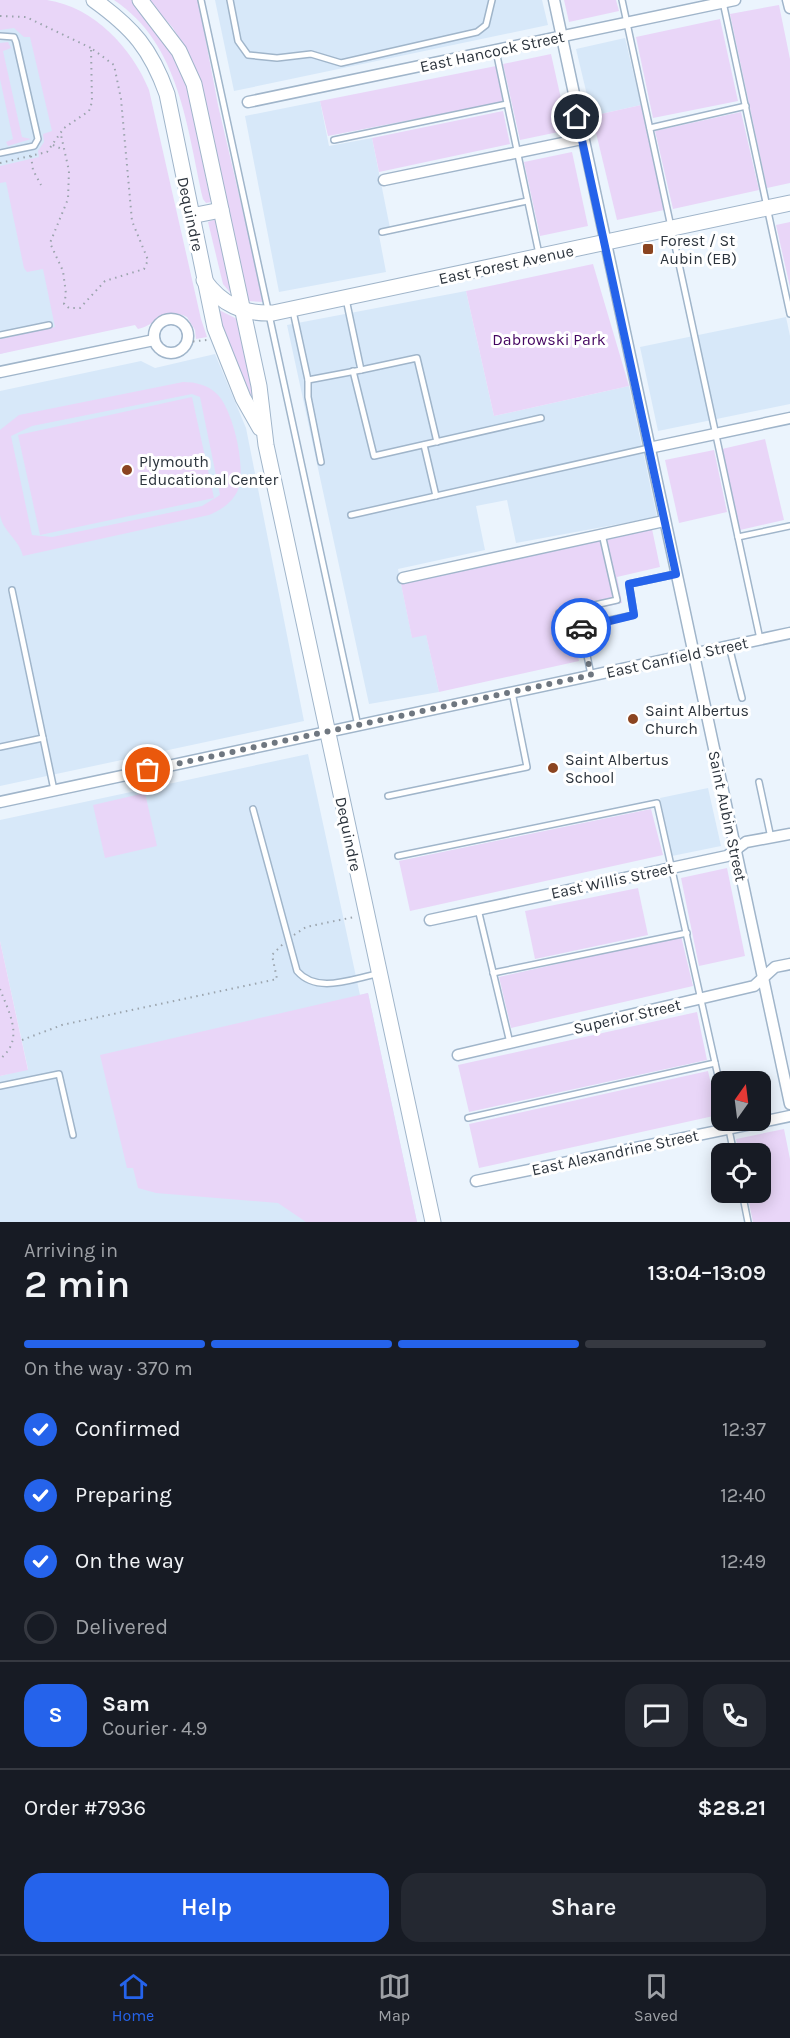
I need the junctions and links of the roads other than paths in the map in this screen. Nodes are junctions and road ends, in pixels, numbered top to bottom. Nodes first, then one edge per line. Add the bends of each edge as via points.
1 (94, 0) edge
2 (140, 0) edge
3 (201, 0) edge
4 (230, 0) edge
5 (492, 0) edge
6 (554, 0) edge
7 (622, 0) edge
8 (735, 0) edge
9 (788, 0) edge
10 (723, 1) edge
11 (790, 8) edge
12 (627, 23) junction
13 (0, 36) edge
14 (562, 37) junction
15 (496, 51) junction
16 (248, 102) dead end
17 (507, 104) junction
18 (746, 106) junction
19 (650, 128) junction
20 (582, 139) junction
21 (334, 140) dead end
22 (0, 153) edge
23 (516, 153) junction
24 (384, 180) dead end
25 (527, 201) junction
26 (790, 203) edge
27 (768, 208) junction
28 (221, 210) junction
29 (191, 216) junction
30 (672, 229) junction
31 (382, 232) dead end
32 (604, 243) junction
33 (540, 257) junction
34 (204, 280) junction
35 (345, 298) junction
36 (292, 309) junction
37 (242, 311) junction
38 (269, 313) junction
39 (790, 314) edge
40 (49, 325) dead end
41 (0, 335) edge
42 (154, 340) junction
43 (361, 369) junction
44 (353, 371) junction
45 (0, 372) edge
46 (308, 380) junction
47 (541, 418) dead end
48 (790, 418) edge
49 (715, 434) junction
50 (437, 442) junction
51 (266, 445) junction
52 (424, 445) junction
53 (649, 448) junction
54 (321, 462) dead end
55 (436, 496) junction
56 (351, 515) dead end
57 (664, 521) junction
58 (790, 526) edge
59 (602, 534) junction
60 (738, 537) junction
61 (676, 574) junction
62 (403, 578) dead end
63 (12, 590) dead end
64 (559, 613) dead end
65 (790, 633) edge
66 (760, 639) junction
67 (729, 646) junction
68 (693, 653) junction
69 (591, 675) junction
70 (513, 692) junction
71 (742, 698) dead end
72 (358, 726) junction
73 (327, 732) junction
74 (43, 738) junction
75 (0, 747) edge
76 (759, 782) dead end
77 (54, 790) junction
78 (387, 796) dead end
79 (0, 802) edge
80 (253, 809) dead end
81 (790, 834) edge
82 (771, 838) junction
83 (736, 848) junction
84 (398, 856) dead end
85 (672, 867) junction
86 (478, 909) junction
87 (430, 920) dead end
88 (687, 933) junction
89 (790, 964) edge
90 (379, 973) junction
91 (493, 973) junction
92 (763, 977) junction
93 (702, 998) junction
94 (510, 1043) junction
95 (458, 1055) dead end
96 (715, 1063) junction
97 (717, 1071) edge
98 (0, 1086) edge
99 (790, 1104) edge
100 (790, 1116) edge
101 (468, 1118) dead end
102 (771, 1118) edge
103 (711, 1128) edge
104 (73, 1136) dead end
105 (476, 1181) dead end
106 (744, 1203) edge
107 (433, 1222) edge
108 (748, 1222) edge

1 - 29 street, Dequindre via 138,37 159,72 167,94
2 - 28 street, Dequindre via 170,36 186,64
3 - 38 lane
4 - 5 lane via 238,41 248,55 277,58 311,54 341,63 477,32 486,25
6 - 14 street, Saint Aubin Street
7 - 12 lane
8 - 10 street, East Hancock Street
9 - 11 street
10 - 12 street, East Hancock Street
10 - 18 lane
12 - 14 street, East Hancock Street
12 - 19 lane
13 - 22 lane via 14,37 16,42 38,139 34,146
14 - 15 street, East Hancock Street
14 - 20 street, Saint Aubin Street
15 - 16 street, East Hancock Street
15 - 17 lane
17 - 21 lane
17 - 23 lane
18 - 19 lane
18 - 27 lane
19 - 30 lane
20 - 23 street
20 - 32 street, Saint Aubin Street
23 - 24 street
23 - 25 lane
25 - 31 lane
25 - 33 lane
26 - 27 street, East Forest Avenue
27 - 30 street, East Forest Avenue
27 - 39 lane
28 - 29 street
28 - 37 street, Dequindre
29 - 34 street, Dequindre
30 - 32 street, East Forest Avenue
30 - 49 lane
32 - 33 street, East Forest Avenue
32 - 53 street, Saint Aubin Street
33 - 35 street, East Forest Avenue
34 - 37 street, East Forest Avenue via 224,301
34 - 51 street, Dequindre via 215,328
35 - 36 street, East Forest Avenue
35 - 43 lane
36 - 38 street, East Forest Avenue
36 - 46 lane
37 - 38 street, East Forest Avenue
37 - 51 street, Dequindre via 259,386
38 - 72 lane
40 - 41 lane
42 - 42 street via 156,328 170,319 185,326 187,342 180,350 170,353 160,349
42 - 45 street
43 - 44 lane
43 - 50 lane via 417,358
44 - 46 lane
44 - 52 lane via 374,456
46 - 54 lane
47 - 50 lane
48 - 49 street
49 - 53 street
49 - 60 lane
50 - 52 lane
51 - 73 street, Dequindre
52 - 55 lane
53 - 55 lane
53 - 57 street, Saint Aubin Street
55 - 56 lane
57 - 59 street
57 - 61 street, Saint Aubin Street
58 - 60 lane
59 - 62 street
59 - 64 lane via 617,600
60 - 66 lane
61 - 68 street, Saint Aubin Street
61 - 69 lane via 629,584 634,615 581,626
63 - 74 lane
65 - 66 street, East Canfield Street
66 - 67 street, East Canfield Street
67 - 68 street, East Canfield Street
67 - 71 lane
68 - 69 street, East Canfield Street
68 - 83 street, Saint Aubin Street
69 - 70 street, East Canfield Street
70 - 72 street, East Canfield Street
70 - 78 lane via 527,767
72 - 73 street, East Canfield Street
73 - 77 street, East Canfield Street
73 - 90 street, Dequindre
74 - 75 lane
74 - 77 lane
76 - 82 lane
77 - 79 street, East Canfield Street
80 - 90 lane via 297,971 304,979 327,984
81 - 82 street, East Willis Street
82 - 83 street, East Willis Street via 746,842
83 - 85 street, East Willis Street via 727,856
83 - 92 street, Saint Aubin Street
84 - 85 lane via 657,803
85 - 86 street, East Willis Street
85 - 88 lane
86 - 87 street, East Willis Street
86 - 91 lane
88 - 91 lane
88 - 93 lane
89 - 92 street, Superior Street via 775,967
90 - 107 street, Dequindre
91 - 94 lane
92 - 93 street, Superior Street via 753,986
92 - 99 street, Saint Aubin Street
93 - 94 street, Superior Street
93 - 96 lane
94 - 95 street, Superior Street
96 - 97 lane
96 - 101 lane
98 - 104 lane via 59,1074
100 - 102 street, East Alexandrine Street
103 - 105 street, East Alexandrine Street
106 - 108 lane

